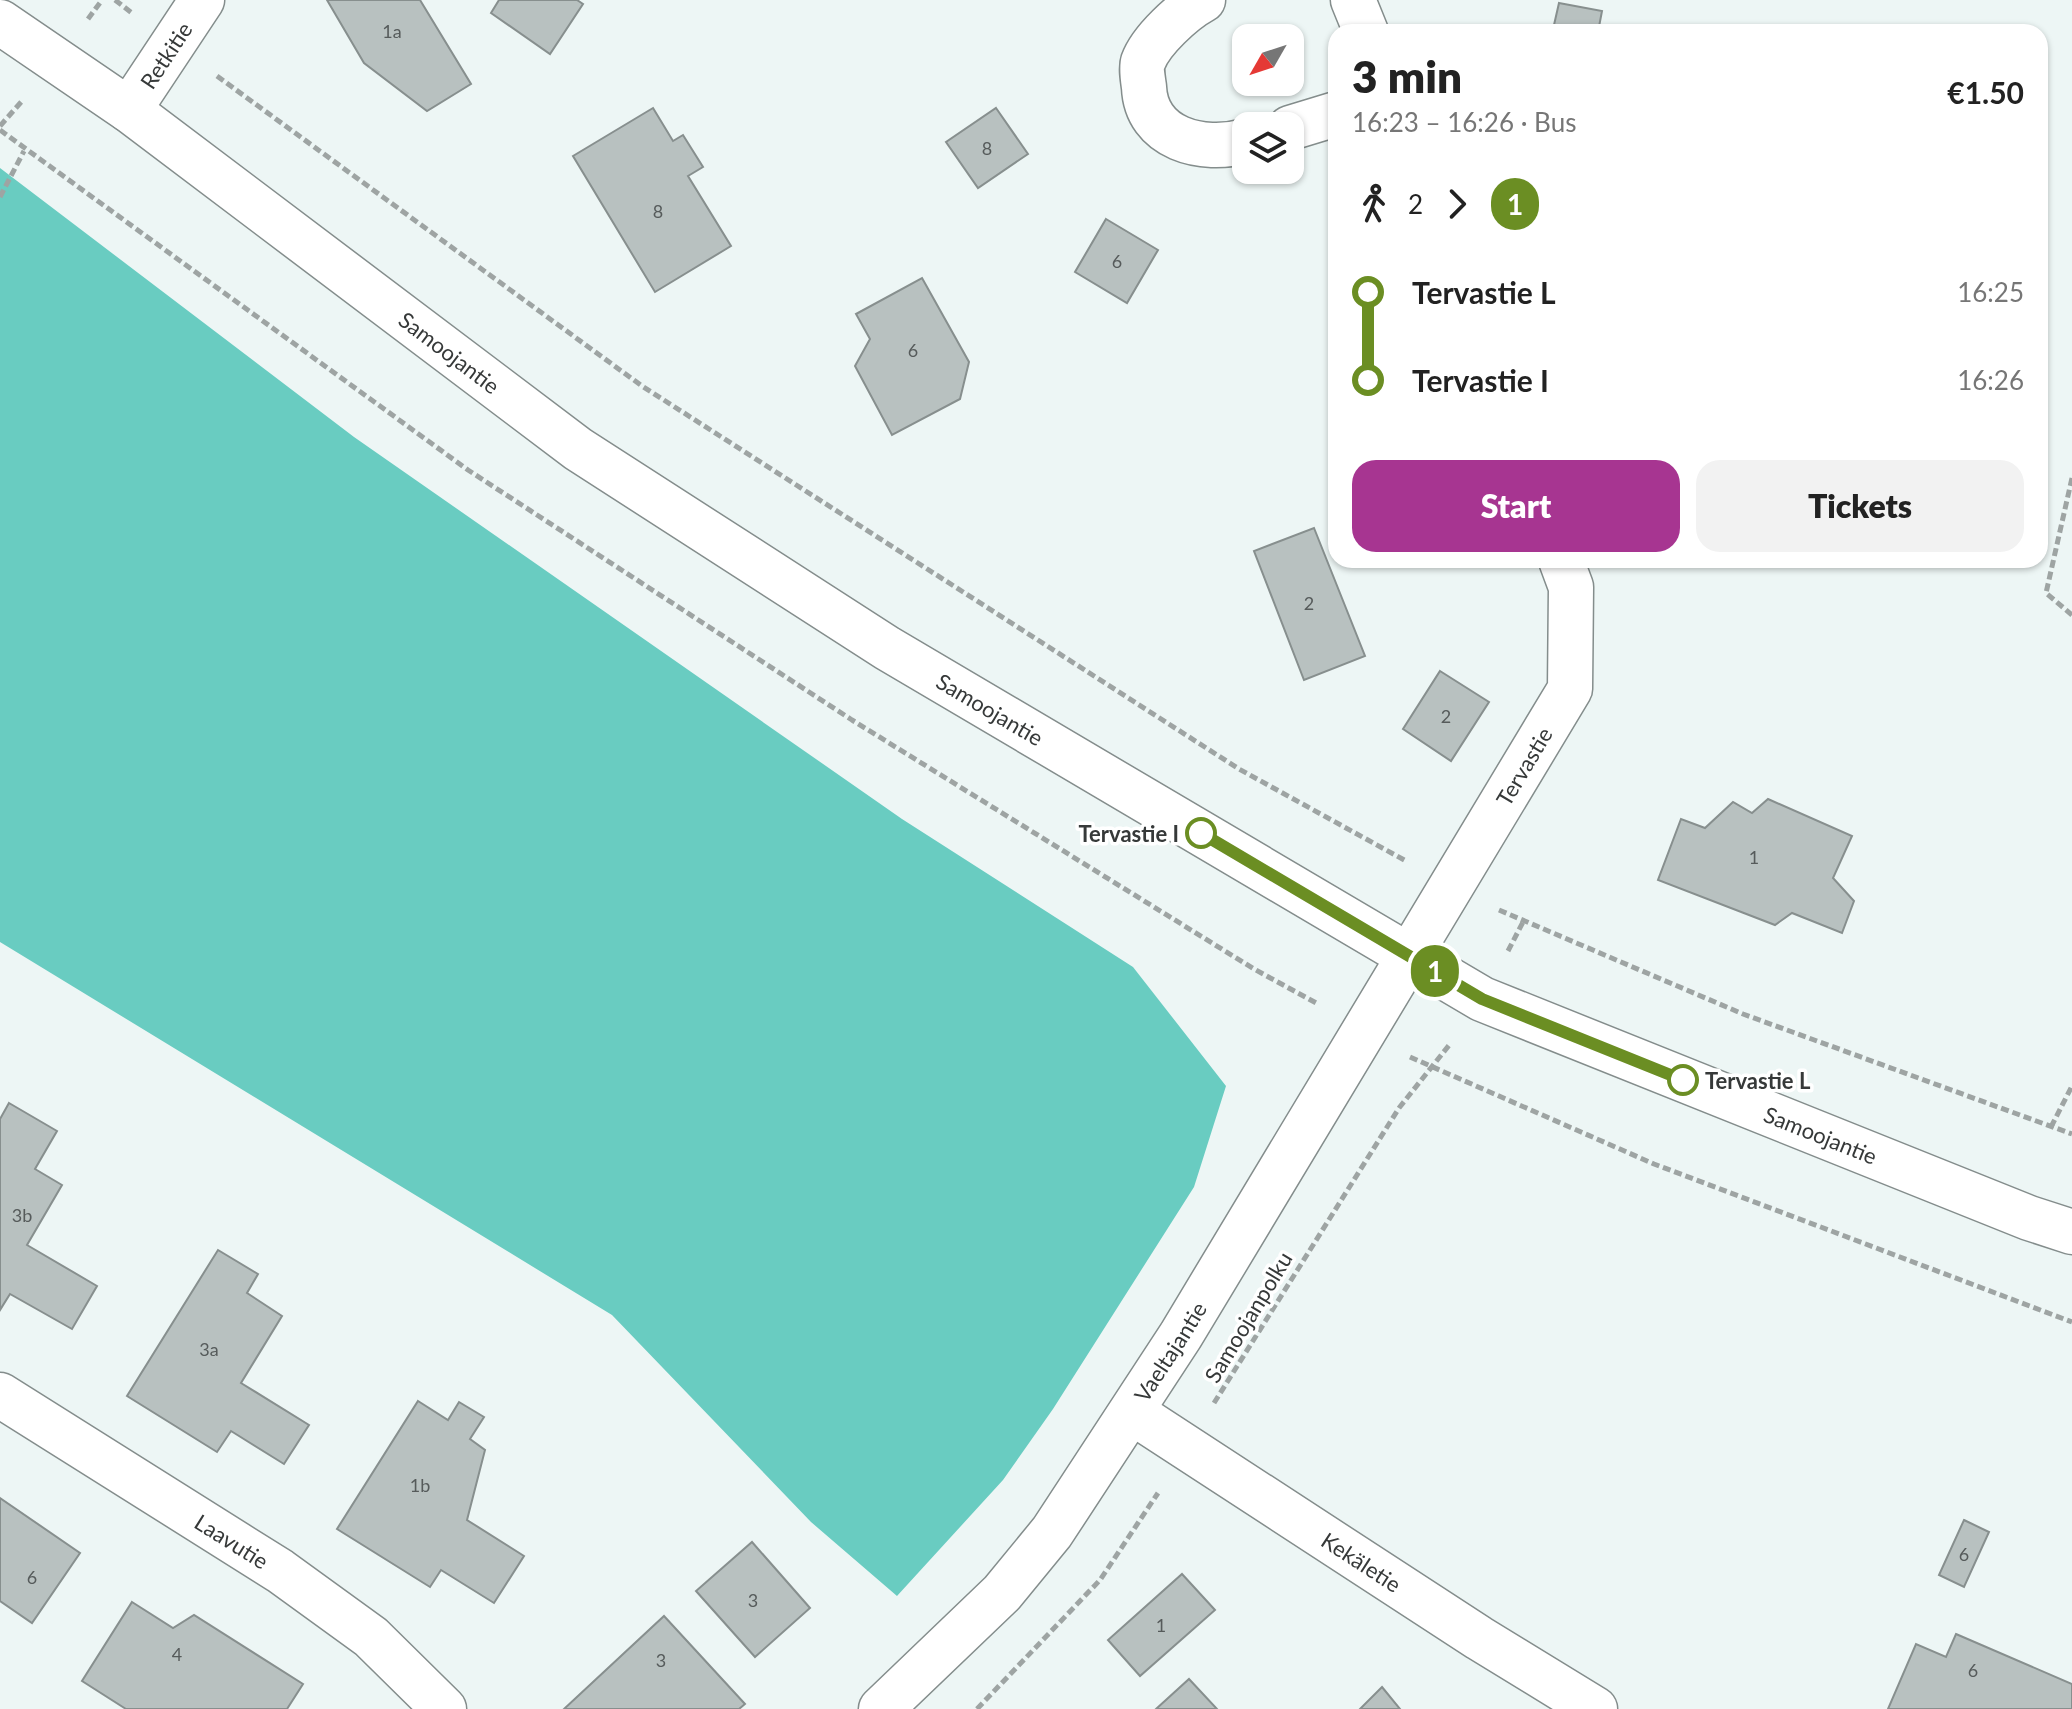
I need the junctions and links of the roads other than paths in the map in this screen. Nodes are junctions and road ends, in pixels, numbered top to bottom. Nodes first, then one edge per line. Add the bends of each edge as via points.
1 (202, 0) edge
2 (1203, 0) edge
3 (1353, 0) edge
4 (0, 22) edge
5 (1363, 24) edge
6 (129, 110) junction
7 (1328, 116) edge
8 (1304, 124) edge
9 (1232, 145) edge
10 (1564, 568) edge
11 (1410, 956) junction
12 (2072, 1232) edge
13 (0, 1395) edge
14 (1132, 1412) junction
15 (444, 1709) edge
16 (881, 1709) edge
17 (1595, 1709) edge

1 - 6 street, Retkitie
2 - 9 street via 1180,13 1143,63 1144,108 1170,137
3 - 5 street
4 - 6 street, Samoojantie
6 - 11 street, Samoojantie via 578,449 887,648
7 - 8 street
10 - 11 street, Tervastie via 1571,587 1570,689
11 - 12 street, Samoojantie via 1482,999
11 - 14 street, Vaeltajantie
13 - 15 street, Laavutie via 280,1571 371,1637
14 - 16 street, Vaeltajantie via 1052,1532 1002,1593
14 - 17 street, Kekäletie

